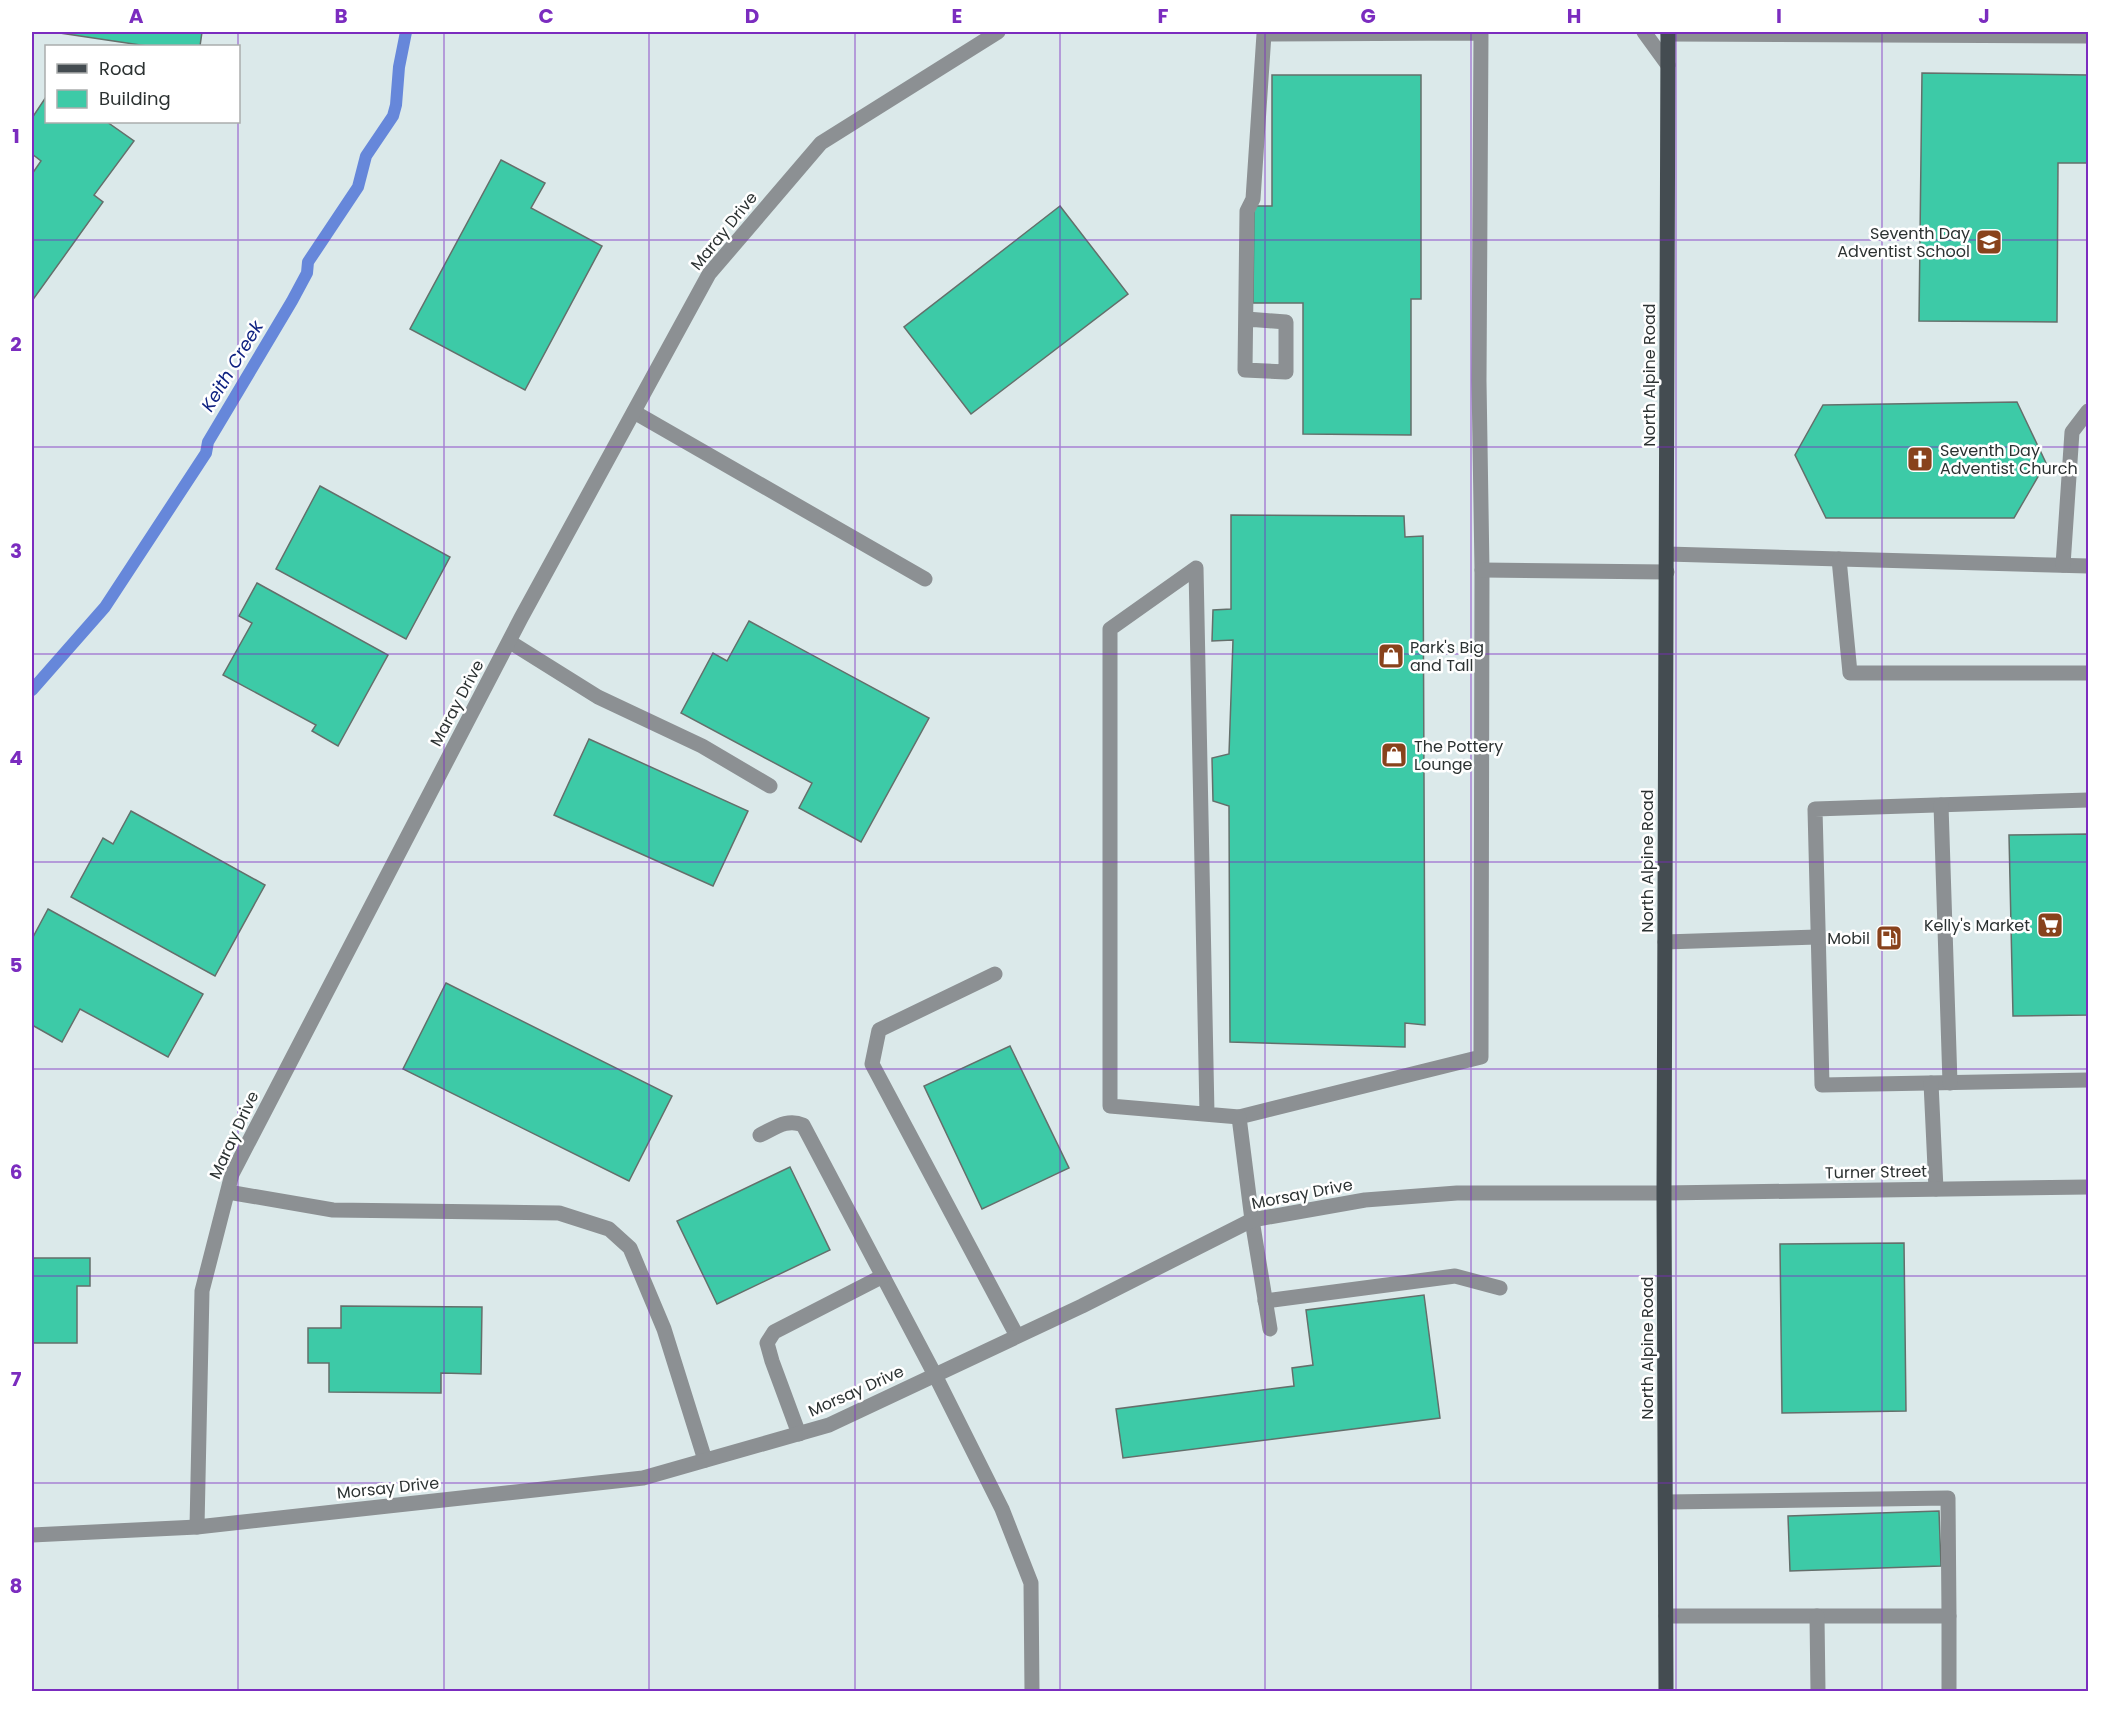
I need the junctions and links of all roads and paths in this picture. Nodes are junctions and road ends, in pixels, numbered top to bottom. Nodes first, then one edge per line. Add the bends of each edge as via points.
1 (998, 32) edge
2 (1481, 32) edge
3 (1644, 32) edge
4 (1264, 33) edge
5 (1668, 33) edge
6 (2088, 36) edge
7 (1668, 65) junction
8 (1246, 319) dead end
9 (2088, 411) edge
10 (634, 412) junction
11 (1666, 554) junction
12 (1839, 559) junction
13 (2063, 566) junction
14 (2088, 566) edge
15 (1482, 570) junction
16 (1666, 572) junction
17 (925, 579) dead end
18 (510, 642) junction
19 (2088, 673) edge
20 (770, 786) dead end
21 (2088, 800) edge
22 (1941, 805) junction
23 (1817, 937) junction
24 (1665, 942) junction
25 (995, 974) dead end
26 (2088, 1080) edge
27 (1931, 1083) junction
28 (1950, 1083) junction
29 (1207, 1114) junction
30 (1239, 1117) junction
31 (760, 1136) dead end
32 (2088, 1187) edge
33 (1936, 1189) junction
34 (228, 1191) junction
35 (1664, 1193) junction
36 (1252, 1220) junction
37 (883, 1276) junction
38 (1500, 1288) dead end
39 (1265, 1301) junction
40 (1270, 1329) dead end
41 (1017, 1336) junction
42 (935, 1375) junction
43 (800, 1434) junction
44 (705, 1460) junction
45 (1666, 1502) junction
46 (197, 1527) junction
47 (32, 1534) edge
48 (1666, 1616) junction
49 (1817, 1616) junction
50 (1949, 1616) junction
51 (1032, 1692) edge
52 (1666, 1692) edge
53 (1818, 1692) edge
54 (1949, 1692) edge

1 - 10 street, Maray Drive via 821,143 709,274
2 - 4 street
2 - 15 street
3 - 7 street
4 - 8 street via 1253,199 1247,211
5 - 6 street
5 - 7 main road, North Alpine Road
7 - 11 main road, North Alpine Road
9 - 13 street via 2072,432
10 - 17 street
10 - 18 street, Maray Drive
11 - 12 street
11 - 16 main road, North Alpine Road
12 - 13 street
12 - 19 street via 1850,673
13 - 14 street
15 - 16 street
15 - 30 street via 1481,1057
16 - 24 main road, North Alpine Road
18 - 20 street via 598,697 702,746
18 - 34 street, Maray Drive via 237,1164
21 - 22 street
22 - 23 street via 1815,809
22 - 28 street
23 - 24 street
23 - 27 street via 1822,1085
24 - 35 main road, North Alpine Road
25 - 41 street via 879,1030 872,1064
26 - 28 street
27 - 28 street
27 - 33 street
29 - 29 street via 1110,1106 1110,629 1196,568
29 - 30 street
30 - 36 street
31 - 37 street via 794,1121 803,1125
32 - 33 street, Turner Street
33 - 35 street, Turner Street
34 - 44 street via 333,1210 559,1213 609,1229 630,1248 664,1329
34 - 46 street, Maray Drive via 202,1291
35 - 36 street, Morsay Drive via 1446,1194 1365,1200
35 - 45 main road, North Alpine Road
36 - 39 street
36 - 41 street, Morsay Drive
37 - 42 street
37 - 43 street via 774,1332 767,1343
38 - 39 street via 1455,1276
39 - 40 street
41 - 42 street, Morsay Drive
42 - 43 street, Morsay Drive via 829,1425
42 - 51 street via 1002,1509 1031,1583
43 - 44 street, Morsay Drive
44 - 46 street, Morsay Drive via 643,1478
45 - 48 main road, North Alpine Road
45 - 50 street via 1948,1498
46 - 47 street, Morsay Drive
48 - 49 street
48 - 52 main road, North Alpine Road
49 - 50 street
49 - 53 street
50 - 54 street

